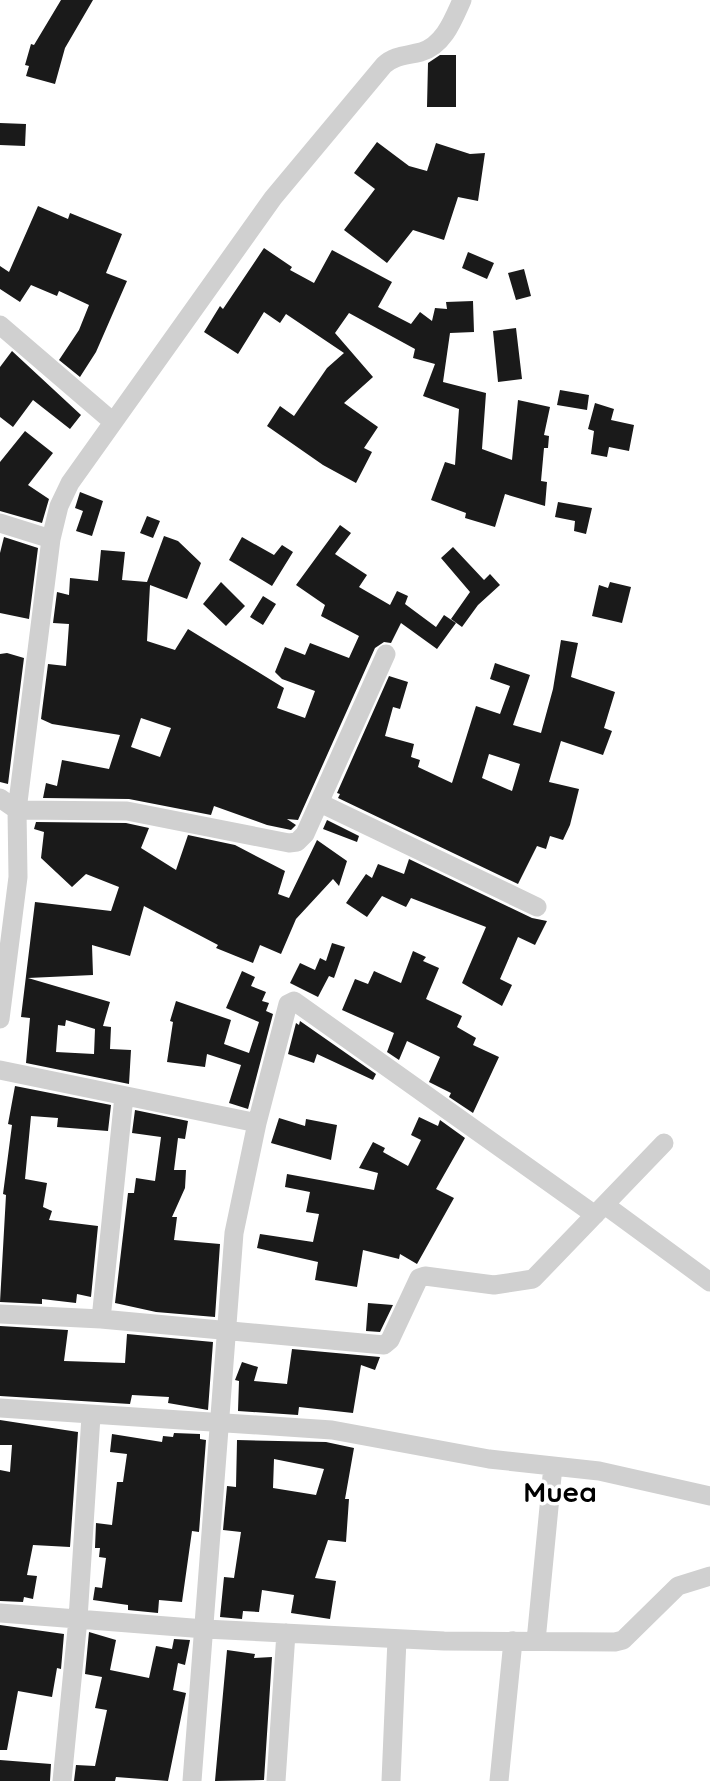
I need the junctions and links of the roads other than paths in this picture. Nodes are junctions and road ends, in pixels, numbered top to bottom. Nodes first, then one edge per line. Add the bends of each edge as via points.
1 (462, 0) edge
2 (0, 325) edge
3 (113, 422) junction
4 (0, 523) edge
5 (51, 539) junction
6 (386, 654) dead end
7 (0, 798) edge
8 (320, 803) junction
9 (18, 810) junction
10 (9, 876) edge
11 (537, 907) dead end
12 (0, 1019) edge
13 (0, 1070) edge
14 (124, 1096) junction
15 (257, 1123) junction
16 (664, 1143) dead end
17 (600, 1210) junction
18 (710, 1282) edge
19 (0, 1314) edge
20 (101, 1319) junction
21 (226, 1329) junction
22 (0, 1408) edge
23 (91, 1416) junction
24 (220, 1424) junction
25 (553, 1466) junction
26 (710, 1496) edge
27 (710, 1576) edge
28 (0, 1613) edge
29 (78, 1619) junction
30 (205, 1629) junction
31 (286, 1633) junction
32 (397, 1639) junction
33 (513, 1641) junction
34 (536, 1641) junction
35 (62, 1781) edge
36 (192, 1781) edge
37 (275, 1781) edge
38 (391, 1781) edge
39 (499, 1781) edge

1 - 3 street via 440,41 384,65 273,198
2 - 3 street
3 - 5 street via 71,483 59,506
4 - 5 street
5 - 9 street
6 - 8 street
7 - 9 street
8 - 9 street via 305,834 289,844 127,811
8 - 11 street
9 - 10 street
10 - 12 street
13 - 14 street
14 - 15 street
14 - 20 street
15 - 17 street via 288,1004 294,1001
15 - 21 street via 234,1233
16 - 17 street
17 - 18 street
17 - 21 street via 527,1282 494,1285 419,1278 384,1345
19 - 20 street
20 - 21 street
21 - 24 street
22 - 23 street
23 - 24 street
23 - 29 street
24 - 25 street via 332,1430
24 - 30 street
25 - 26 street via 598,1471
25 - 34 street
27 - 34 street via 678,1586 623,1640
28 - 29 street
29 - 30 street
29 - 35 street
30 - 31 street
30 - 36 street
31 - 32 street
31 - 37 street
32 - 33 street
32 - 38 street
33 - 34 street
33 - 39 street

